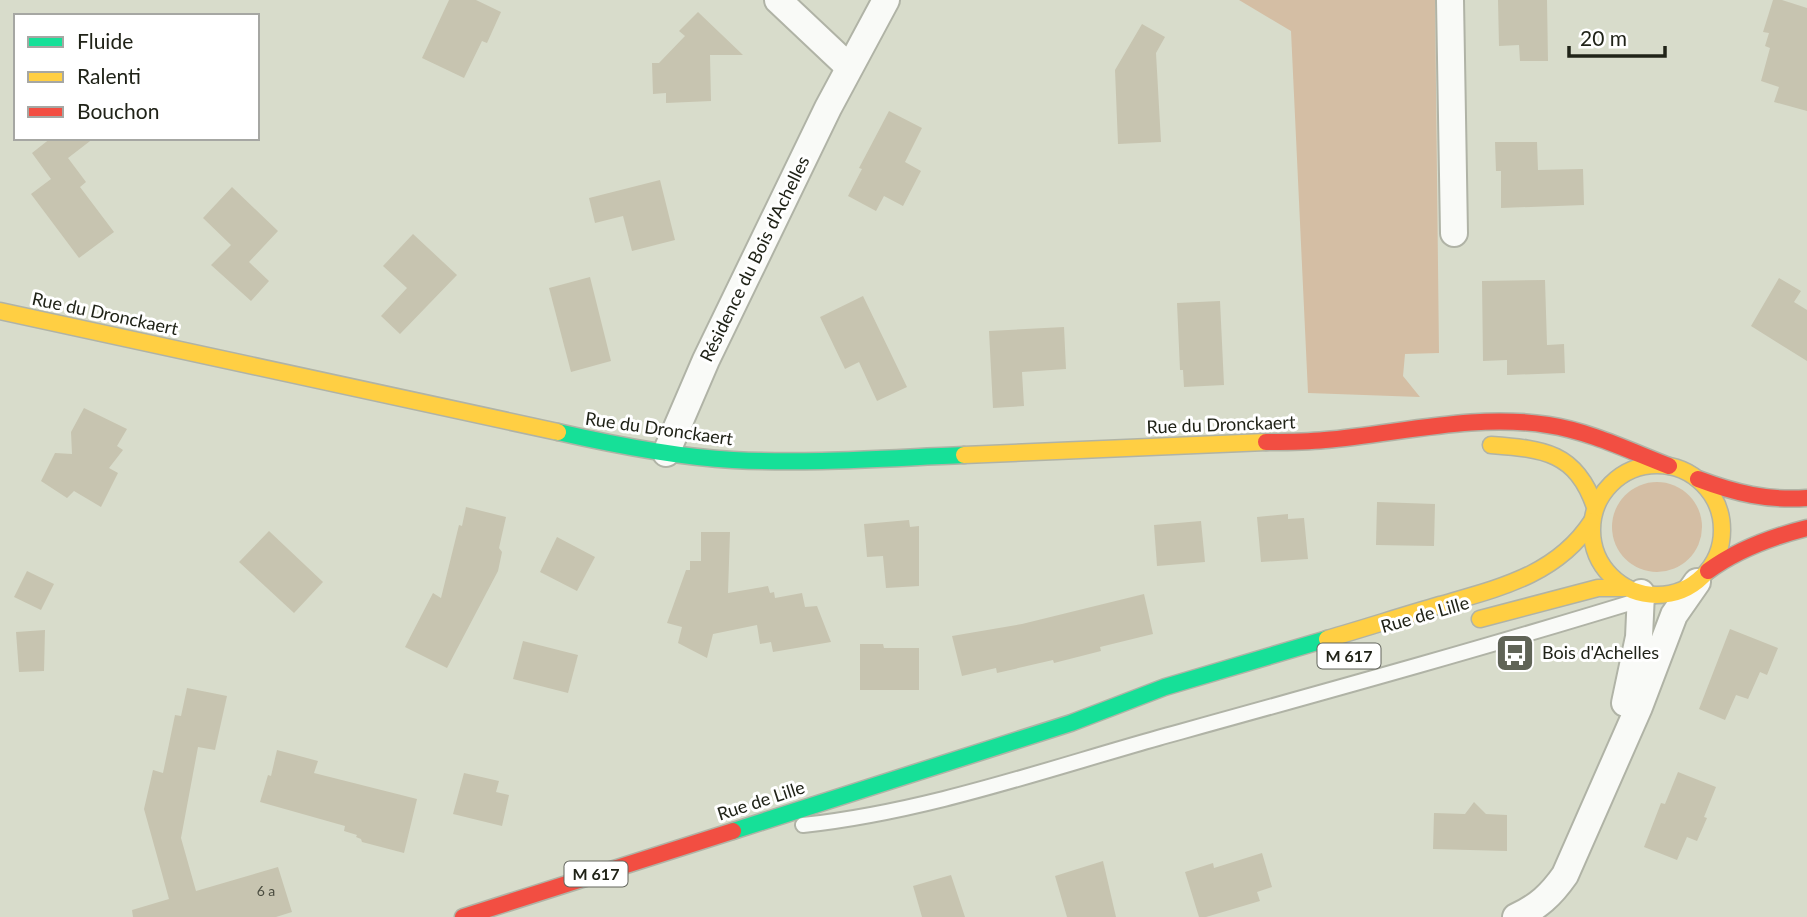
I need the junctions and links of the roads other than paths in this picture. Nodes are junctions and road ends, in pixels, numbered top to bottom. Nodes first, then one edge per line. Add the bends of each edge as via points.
1 (778, 0) edge
2 (886, 0) edge
3 (1450, 0) edge
4 (849, 67) junction
5 (1454, 233) dead end
6 (0, 311) edge
7 (1325, 440) junction
8 (1422, 443) dead end
9 (1477, 445) dead end
10 (666, 453) junction
11 (1670, 466) junction
12 (1698, 479) junction
13 (1807, 498) edge
14 (1594, 514) junction
15 (1807, 528) edge
16 (1702, 576) junction
17 (1641, 594) junction
18 (1470, 622) dead end
19 (1161, 705) dead end
20 (1071, 723) junction
21 (1607, 776) junction
22 (729, 831) junction
23 (463, 917) edge
24 (1516, 917) edge

1 - 4 street
2 - 4 street, Résidence du Bois d'Achelles
3 - 5 street
4 - 10 street, Résidence du Bois d'Achelles via 706,360
6 - 10 main road, Rue du Dronckaert
7 - 8 main road, Rue du Dronckaert
7 - 10 main road, Rue du Dronckaert via 793,462
7 - 11 main road, Rue du Dronckaert via 1447,425 1523,422 1585,434
9 - 14 main road via 1535,449 1569,462 1586,480
11 - 12 main road
11 - 14 main road via 1646,465 1624,473 1607,488
12 - 13 main road via 1756,499
12 - 16 main road via 1713,497 1722,527 1719,550
14 - 17 main road via 1592,543 1601,564 1615,580
14 - 20 main road, Rue de Lille / M 617 via 1580,540 1563,556 1514,583 1165,687
15 - 16 main road via 1750,545
16 - 17 main road via 1678,592
16 - 21 street via 1674,615
17 - 18 main road, Rue de Lille via 1598,588
17 - 21 street via 1634,666
17 - 22 lane via 1454,656 957,795 821,823
19 - 20 main road, Rue de Lille / M 617
20 - 22 main road, Rue de Lille / M 617
21 - 24 street via 1565,875 1540,905
22 - 23 main road, Rue de Lille / M 617

